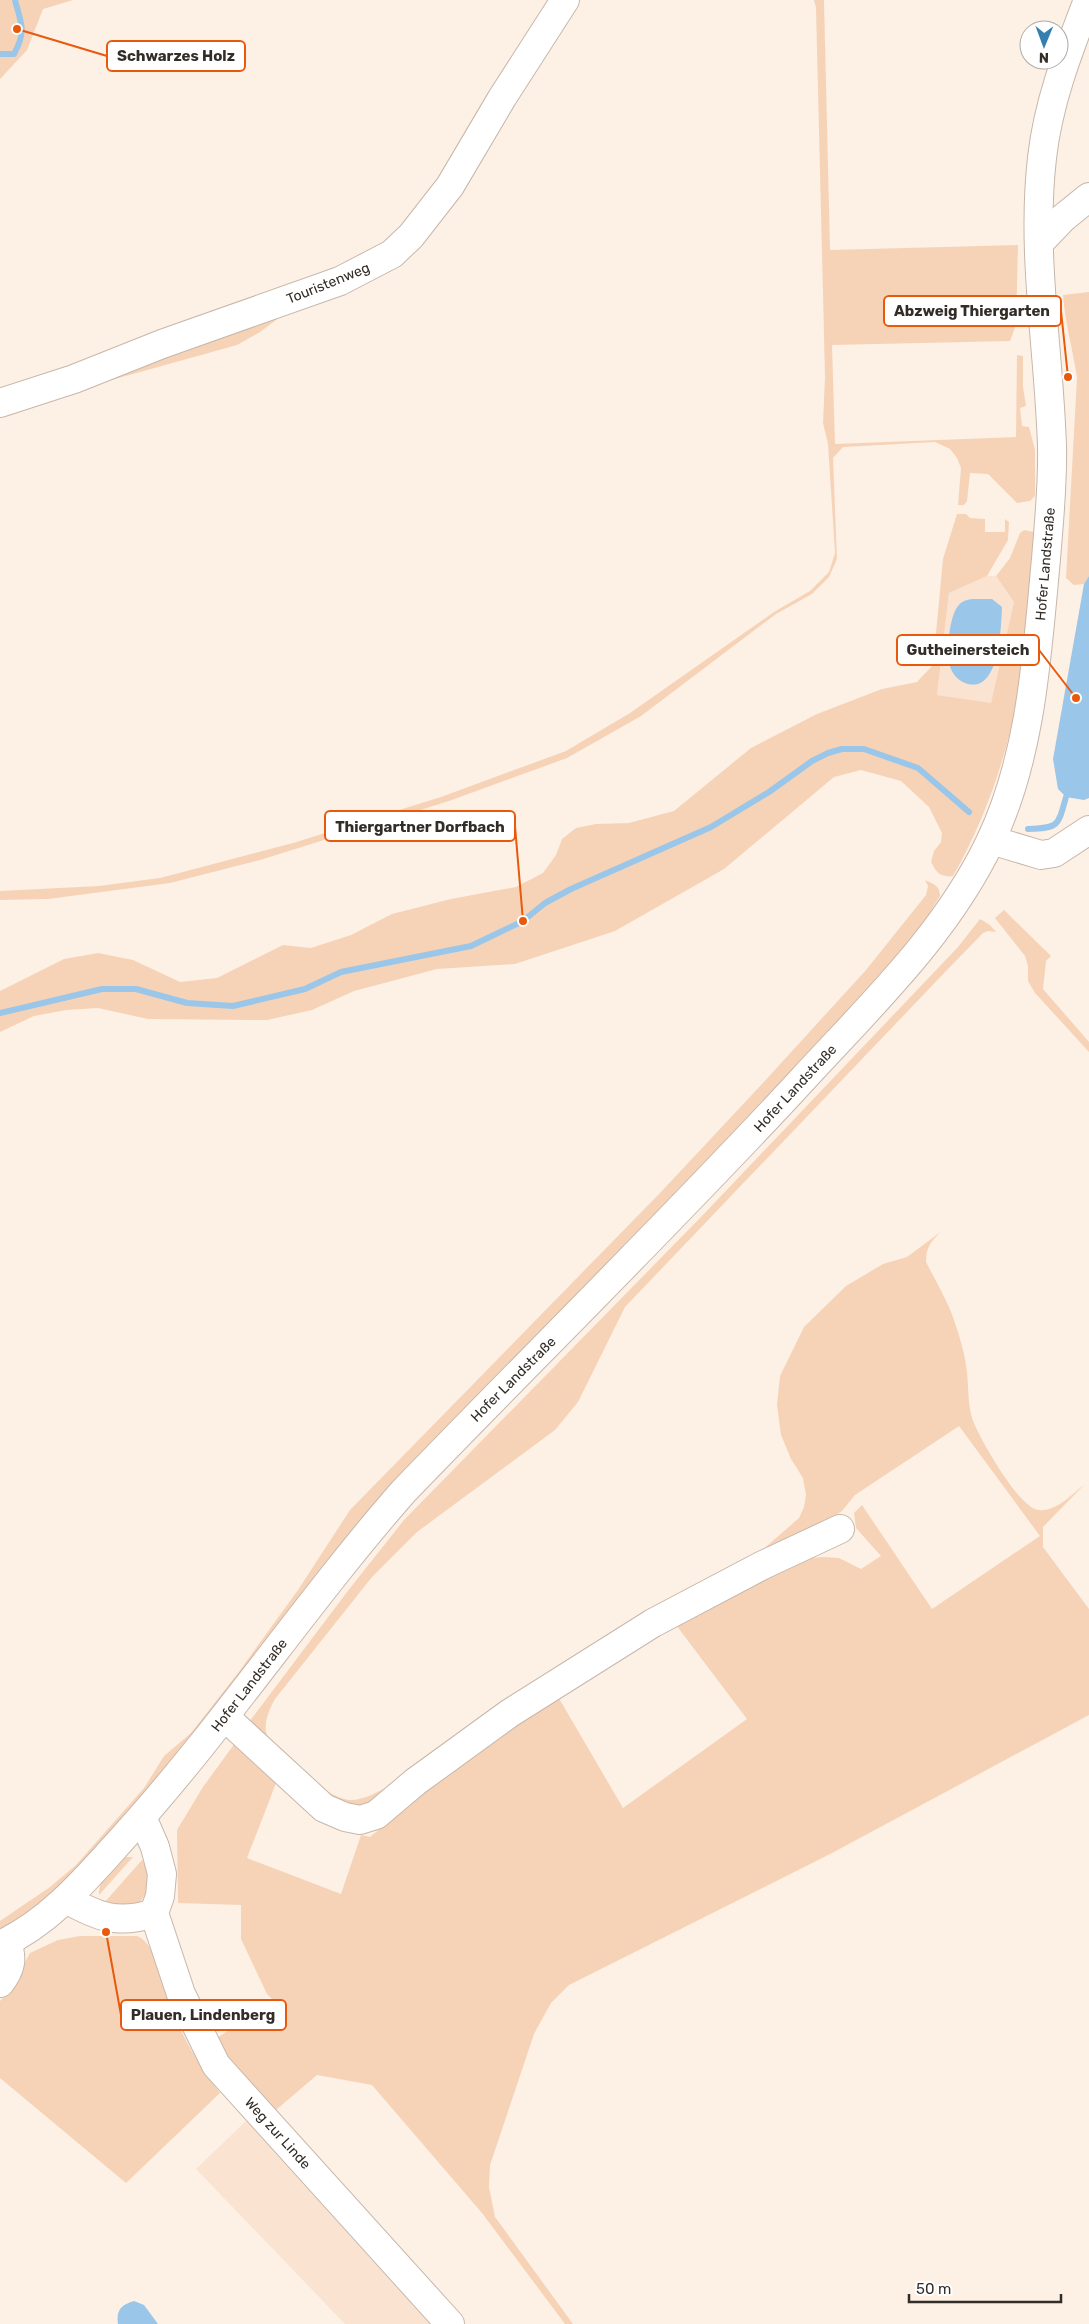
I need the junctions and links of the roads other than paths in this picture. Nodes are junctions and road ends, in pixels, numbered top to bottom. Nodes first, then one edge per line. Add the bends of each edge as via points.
1 (565, 0) edge
2 (1088, 0) edge
3 (1089, 197) edge
4 (1040, 242) junction
5 (0, 403) edge
6 (1089, 830) edge
7 (991, 840) junction
8 (840, 1529) dead end
9 (225, 1717) junction
10 (142, 1817) junction
11 (66, 1899) junction
12 (154, 1913) junction
13 (4, 1943) edge
14 (0, 1983) edge
15 (450, 2324) edge

1 - 5 main road, Touristenweg via 450,186 411,236 392,254 340,281
2 - 4 main road, Hofer Landstraße via 1050,108 1042,158
3 - 4 main road
4 - 7 main road, Hofer Landstraße via 1052,447 1050,512 1040,627 1025,731 1011,785
6 - 7 main road via 1054,853 1041,855
7 - 9 main road, Hofer Landstraße via 968,885 909,964 753,1133 403,1492 354,1548
8 - 9 main road via 653,1623 510,1713 414,1782 376,1815 360,1820 324,1808
9 - 10 main road, Hofer Landstraße
10 - 11 main road, Hofer Landstraße
10 - 12 main road via 162,1874
11 - 12 main road via 90,1913 109,1918 131,1919
11 - 13 main road, Hofer Landstraße via 26,1931
12 - 15 main road, Weg zur Linde via 181,1994 216,2065
13 - 14 main road via 12,1961

